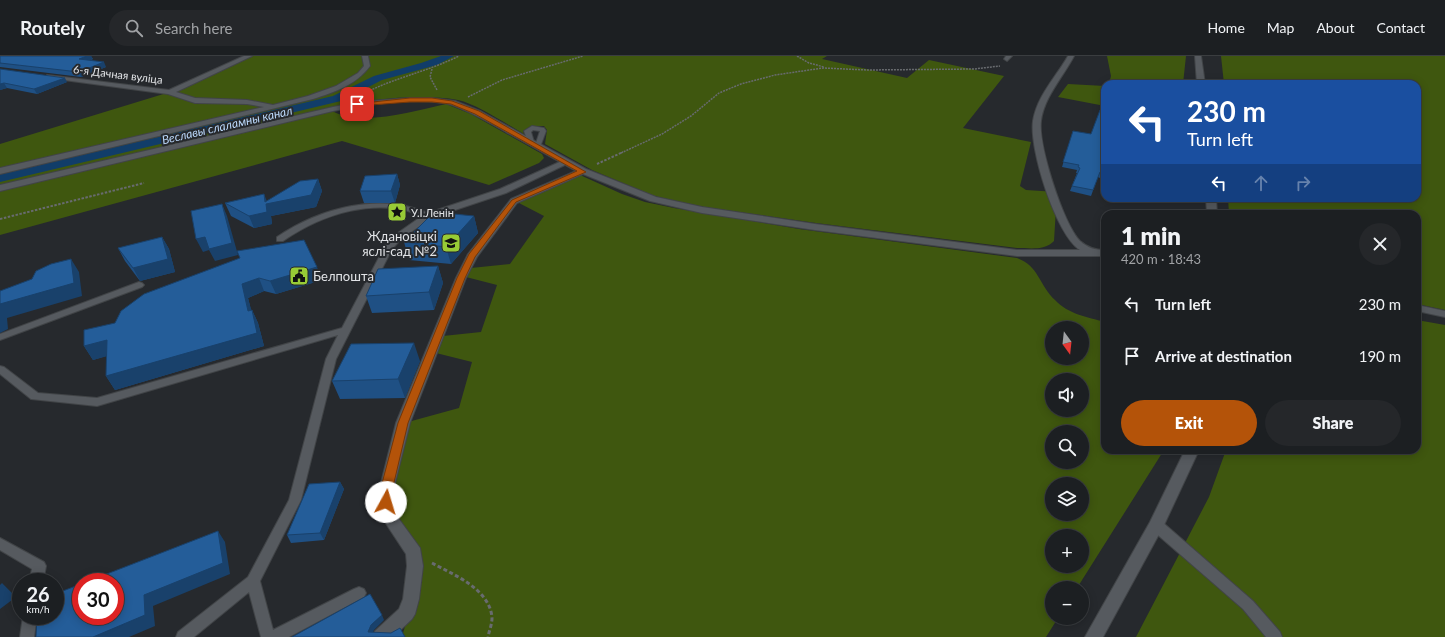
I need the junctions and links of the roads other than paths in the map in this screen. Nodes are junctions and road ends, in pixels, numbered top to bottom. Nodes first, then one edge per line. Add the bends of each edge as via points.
1 (249, 56) edge
2 (365, 56) edge
3 (1071, 56) edge
4 (1198, 56) edge
5 (38, 75) edge
6 (1201, 80) edge
7 (170, 92) junction
8 (273, 107) junction
9 (567, 162) junction
10 (0, 171) edge
11 (582, 172) junction
12 (0, 188) edge
13 (428, 216) junction
14 (280, 239) dead end
15 (1092, 252) junction
16 (1101, 253) edge
17 (139, 285) dead end
18 (1421, 309) edge
19 (1445, 314) edge
20 (346, 330) junction
21 (0, 337) edge
22 (0, 370) edge
23 (1190, 454) edge
24 (1156, 525) junction
25 (0, 542) edge
26 (38, 573) edge
27 (253, 581) junction
28 (359, 593) dead end
29 (29, 625) edge
30 (27, 637) edge
31 (183, 637) edge
32 (268, 637) edge
33 (275, 637) edge
34 (381, 637) edge
35 (1094, 637) edge
36 (1275, 637) edge

1 - 7 street, 6-я Дачная вуліца
2 - 8 street via 367,66 359,77 307,100
3 - 15 street via 1043,103 1037,120 1037,137 1046,175 1065,224 1076,242
4 - 6 street
5 - 7 street, 6-я Дачная вуліца
7 - 8 street via 180,97 205,102 252,102
8 - 10 street
9 - 11 street
9 - 12 street via 477,113 452,103 432,100 381,102 302,115
9 - 13 lane via 503,191
11 - 15 street via 653,200 702,210 1016,252
11 - 34 street via 514,201 472,256 461,278 403,423 386,491 389,516 414,553 413,584 409,608 401,620
13 - 14 lane via 413,208 356,208 314,221 290,231
13 - 20 lane via 402,233 388,248
15 - 16 street
17 - 21 lane
18 - 19 street
20 - 22 lane via 97,402 35,396
20 - 27 lane via 331,359 295,500
23 - 24 street
24 - 35 street
24 - 36 lane via 1248,605
25 - 26 lane via 39,566
27 - 31 lane
27 - 32 lane
28 - 33 lane
29 - 30 lane

